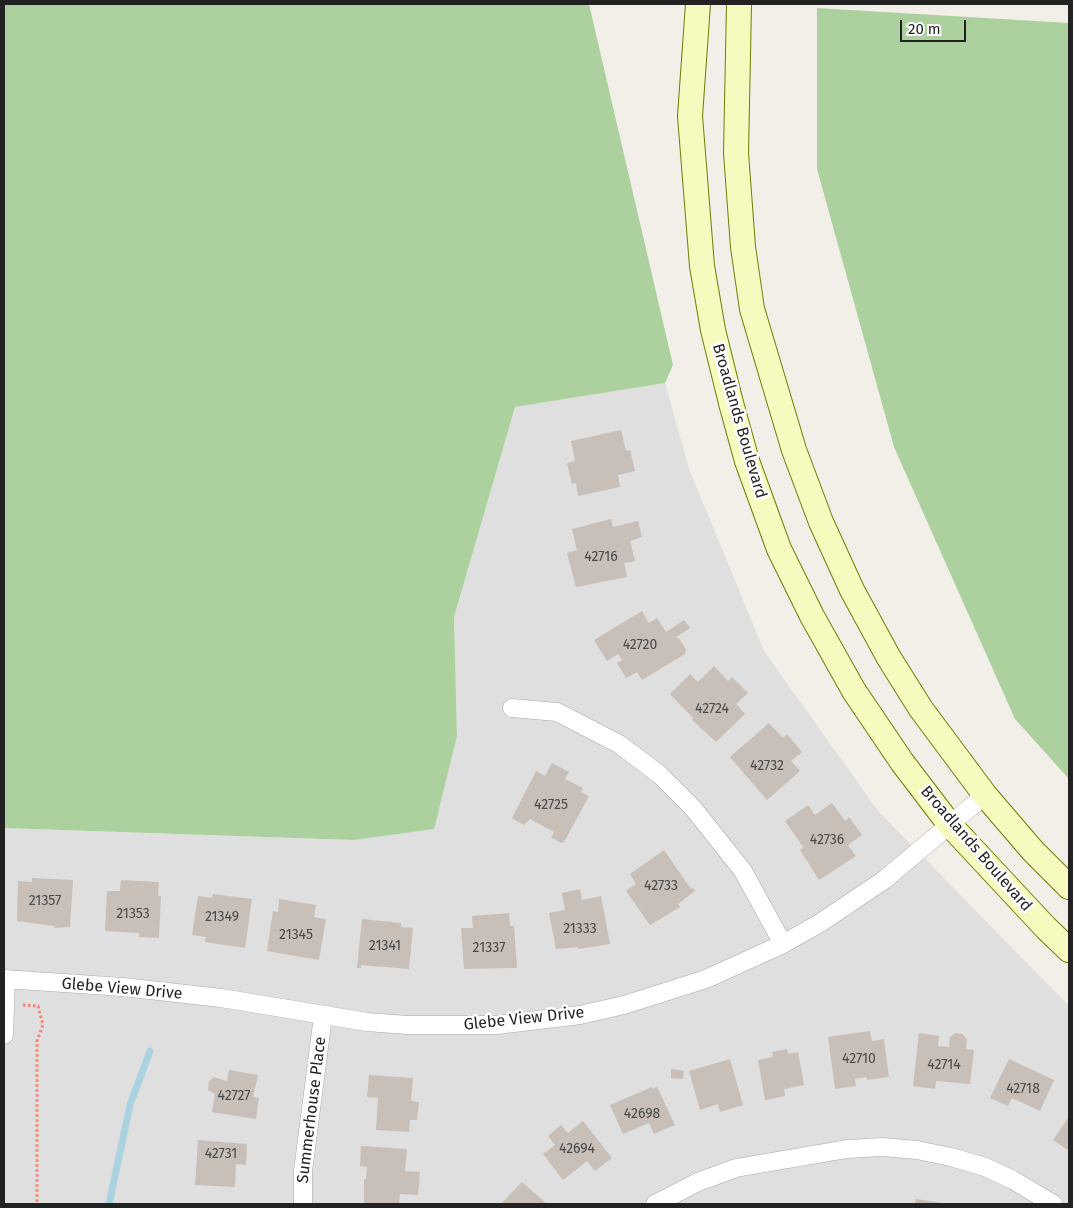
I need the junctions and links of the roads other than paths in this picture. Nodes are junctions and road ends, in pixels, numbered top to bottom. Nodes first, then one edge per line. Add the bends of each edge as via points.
1 (698, 4) edge
2 (738, 4) edge
3 (748, 4) edge
4 (736, 44) junction
5 (512, 708) dead end
6 (985, 795) junction
7 (950, 825) junction
8 (1069, 887) edge
9 (783, 944) junction
10 (1069, 950) edge
11 (5, 979) edge
12 (5, 1004) edge
13 (323, 1016) junction
14 (4, 1035) edge
15 (303, 1204) edge
16 (655, 1204) edge
17 (1053, 1204) edge

1 - 7 main road, Broadlands Boulevard via 690,116 702,266 713,330 747,461 779,549 812,616 859,699
2 - 4 main road
3 - 4 main road
4 - 6 main road via 736,153 743,247 752,309 794,450 821,522 852,590 889,658 921,709
5 - 9 street via 557,712 619,744 660,775 693,808 743,871
6 - 7 street, Glebe View Drive
6 - 8 main road
7 - 9 street, Glebe View Drive via 884,880
7 - 10 main road, Broadlands Boulevard
9 - 13 street, Glebe View Drive via 706,979 666,993 624,1005 539,1021 455,1026
11 - 12 street
11 - 13 street, Glebe View Drive via 221,998
12 - 14 street
13 - 15 street, Summerhouse Place via 303,1172
16 - 17 street via 698,1182 736,1168 846,1149 882,1147 925,1152 985,1167

